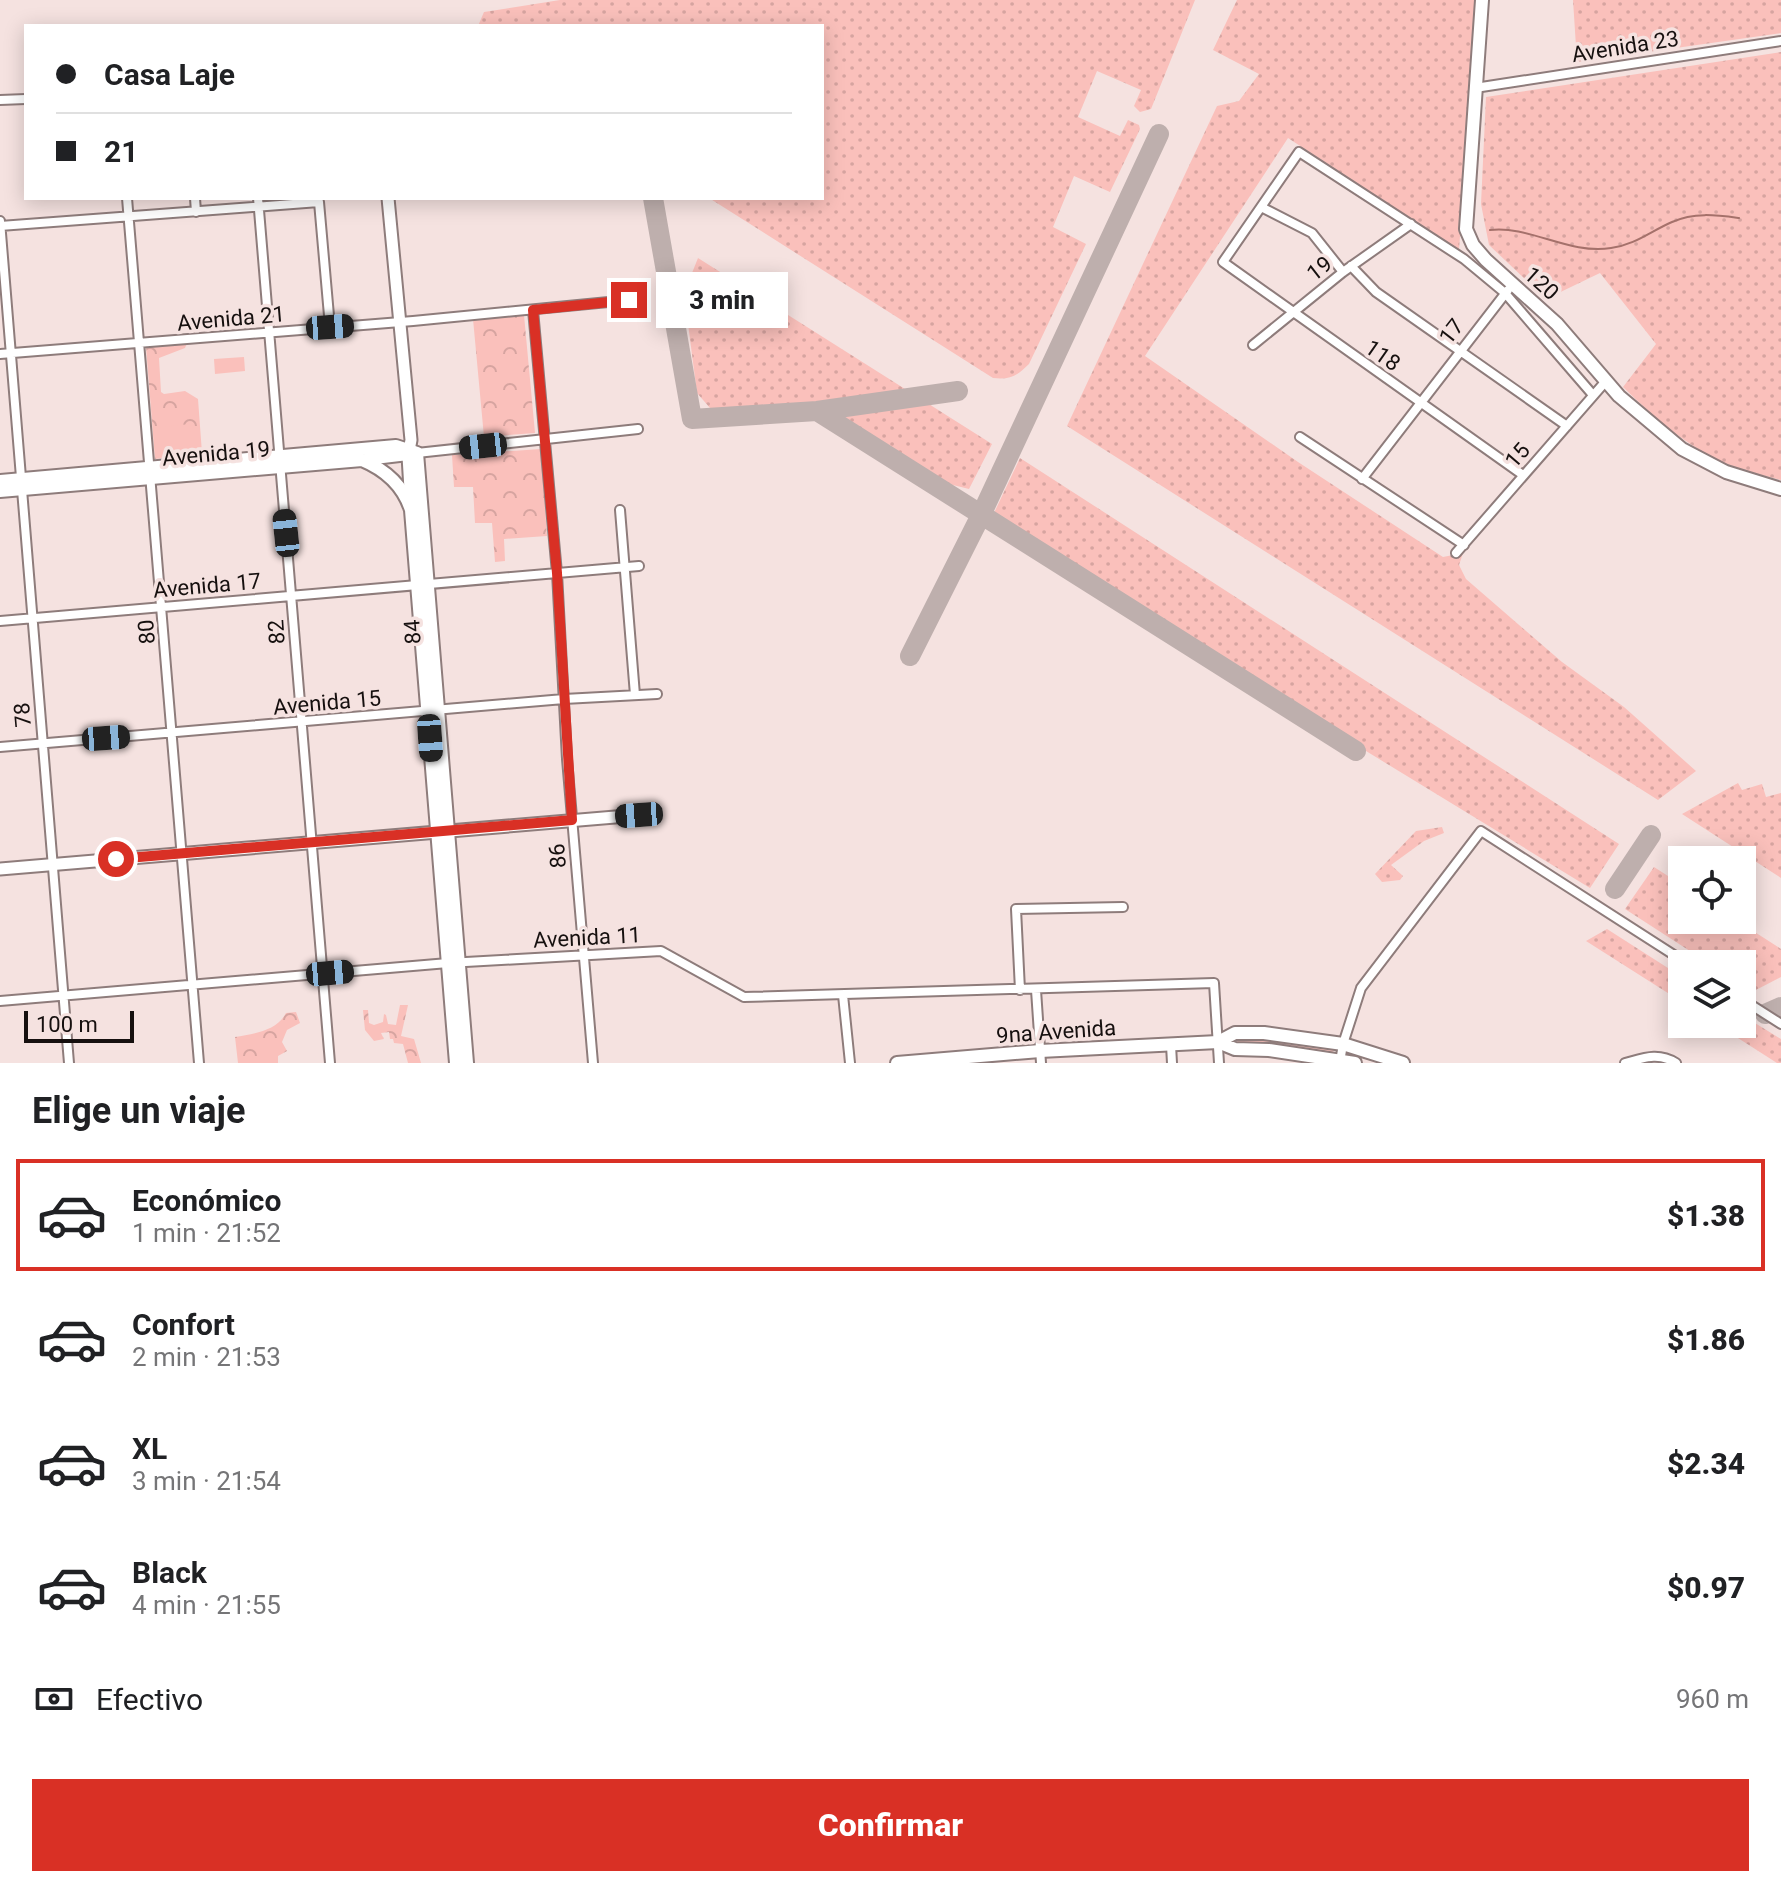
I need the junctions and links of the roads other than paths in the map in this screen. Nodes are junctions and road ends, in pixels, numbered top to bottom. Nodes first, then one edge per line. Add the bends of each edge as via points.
1 (1482, 0) edge
2 (1781, 41) edge
3 (1475, 88) junction
4 (24, 99) edge
5 (0, 100) edge
6 (127, 200) edge
7 (195, 200) edge
8 (391, 200) edge
9 (259, 203) edge
10 (1261, 207) junction
11 (196, 212) junction
12 (128, 216) junction
13 (0, 224) edge
14 (1411, 224) junction
15 (1351, 266) junction
16 (1343, 272) junction
17 (1509, 288) junction
18 (629, 300) dead end
19 (533, 310) junction
20 (1291, 312) junction
21 (402, 322) junction
22 (330, 327) junction
23 (271, 332) junction
24 (138, 344) junction
25 (1253, 345) dead end
26 (1459, 349) junction
27 (12, 353) junction
28 (0, 354) edge
29 (1606, 381) junction
30 (1593, 395) junction
31 (1420, 403) junction
32 (1567, 426) junction
33 (638, 429) dead end
34 (1300, 437) dead end
35 (546, 440) junction
36 (411, 453) junction
37 (362, 460) junction
38 (279, 462) junction
39 (150, 473) junction
40 (1523, 475) junction
41 (1362, 479) junction
42 (0, 481) edge
43 (21, 484) junction
44 (1781, 489) edge
45 (0, 491) edge
46 (411, 510) junction
47 (620, 510) dead end
48 (1464, 545) junction
49 (1456, 553) dead end
50 (639, 566) dead end
51 (625, 568) junction
52 (557, 573) junction
53 (423, 584) junction
54 (292, 595) junction
55 (162, 607) junction
56 (32, 618) junction
57 (0, 621) edge
58 (657, 694) dead end
59 (635, 695) junction
60 (564, 699) junction
61 (433, 711) junction
62 (300, 722) junction
63 (172, 733) junction
64 (42, 743) junction
65 (0, 747) edge
66 (639, 815) dead end
67 (572, 820) junction
68 (442, 831) junction
69 (312, 843) junction
70 (181, 853) junction
71 (53, 865) junction
72 (0, 869) edge
73 (1123, 907) dead end
74 (1668, 951) edge
75 (584, 954) junction
76 (453, 963) junction
77 (322, 974) junction
78 (193, 984) junction
79 (1020, 990) junction
80 (1036, 990) junction
81 (64, 995) junction
82 (843, 995) junction
83 (0, 1001) edge
84 (1756, 1008) edge
85 (1781, 1024) edge
86 (1218, 1042) junction
87 (1343, 1044) junction
88 (1171, 1045) junction
89 (1041, 1057) edge
90 (1340, 1061) edge
91 (69, 1063) edge
92 (199, 1063) edge
93 (330, 1063) edge
94 (456, 1063) edge
95 (467, 1063) edge
96 (593, 1063) edge
97 (850, 1063) edge
98 (897, 1063) edge
99 (1172, 1063) edge
100 (1219, 1063) edge
101 (1355, 1063) edge
102 (1403, 1063) edge
103 (1625, 1063) edge
104 (1676, 1063) edge

1 - 3 main road, 120
2 - 3 street, Avenida 23
3 - 17 main road, 120 via 1466,229
4 - 5 street
6 - 12 street, 80
7 - 11 street
8 - 21 street, 84
9 - 11 street
9 - 22 street via 319,202
9 - 23 street, 82
10 - 14 street, 120 via 1299,152
10 - 16 street via 1312,233
10 - 20 street, 118 via 1223,262
11 - 12 street
12 - 13 street
12 - 24 street, 80
13 - 27 street, 78
14 - 15 street, 19
14 - 17 street, 120
15 - 16 street, 19
15 - 26 street via 1376,292
16 - 20 street, 19
17 - 26 street, 17
17 - 29 main road, 120 via 1557,324
17 - 30 street, 120
18 - 19 street, Avenida 21
19 - 21 street, Avenida 21
19 - 35 street, 86
20 - 25 street, 19
20 - 31 street, 118
21 - 22 street, Avenida 21
21 - 36 street, 84
22 - 23 street, Avenida 21
23 - 24 street, Avenida 21
23 - 38 street, 82
24 - 27 street, Avenida 21
24 - 39 street, 80
26 - 31 street, 17
26 - 32 street
27 - 28 street, Avenida 21
27 - 43 street, 78
29 - 30 street, 15
29 - 44 main road, 120 via 1682,449 1726,472
30 - 32 street, 15
31 - 40 street, 118
31 - 41 street, 17
32 - 40 street, 15
33 - 35 street
34 - 41 street
35 - 36 street
35 - 52 street, 86
36 - 37 street
36 - 38 main road, Avenida 19 via 396,446
36 - 46 street
36 - 53 main road, 84
37 - 38 main road, Avenida 19
37 - 46 main road via 392,478
38 - 39 main road, Avenida 19
38 - 54 street, 82
39 - 43 main road, Avenida 19
39 - 55 street, 80
40 - 48 street, 15
41 - 48 street
42 - 43 main road, Avenida 19
43 - 45 main road, Avenida 19
43 - 56 street, 78
46 - 53 main road, 84
47 - 51 street
48 - 49 street, 15
50 - 51 street
51 - 52 street, Avenida 17
51 - 59 street
52 - 53 street, Avenida 17
52 - 60 street, 86
53 - 54 street, Avenida 17
53 - 61 main road, 84
54 - 55 street, Avenida 17
54 - 62 street, 82
55 - 56 street, Avenida 17
55 - 63 street, 80
56 - 57 street, Avenida 17
56 - 64 street, 78
58 - 59 street, Avenida 15
59 - 60 street, Avenida 15
60 - 61 street, Avenida 15
60 - 67 street, 86
61 - 62 street, Avenida 15
61 - 68 main road, 84
62 - 63 street, Avenida 15
62 - 69 street, 82
63 - 64 street, Avenida 15
63 - 70 street, 80
64 - 65 street, Avenida 15
64 - 71 street, 78
66 - 67 street
67 - 68 street
67 - 75 street, 86
68 - 69 street
68 - 76 main road, 84
69 - 70 street
69 - 77 street, 82
70 - 71 street
70 - 78 street, 80
71 - 72 street
71 - 81 street, 78
73 - 79 street via 1016,909
74 - 87 street via 1481,831 1361,988
75 - 76 street, Avenida 11
75 - 82 street, Avenida 11 via 661,951 744,997
75 - 96 street, 86
76 - 77 street, Avenida 11
76 - 94 main road, 84
76 - 95 main road, 84
77 - 78 street, Avenida 11
77 - 93 street, 82
78 - 81 street, Avenida 11
78 - 92 street, 80
79 - 80 street, Avenida 11
79 - 82 street, Avenida 11
80 - 86 street, Avenida 11 via 1214,983
80 - 89 street
81 - 83 street, Avenida 11
81 - 91 street, 78
82 - 97 street
84 - 85 street
86 - 87 main road via 1237,1033 1264,1033
86 - 88 main road, 9na Avenida
86 - 90 main road via 1235,1049
86 - 100 street
87 - 90 street
87 - 102 main road
88 - 89 main road, 9na Avenida
88 - 99 street
89 - 98 main road, 9na Avenida
90 - 101 main road
103 - 104 street via 1657,1055

